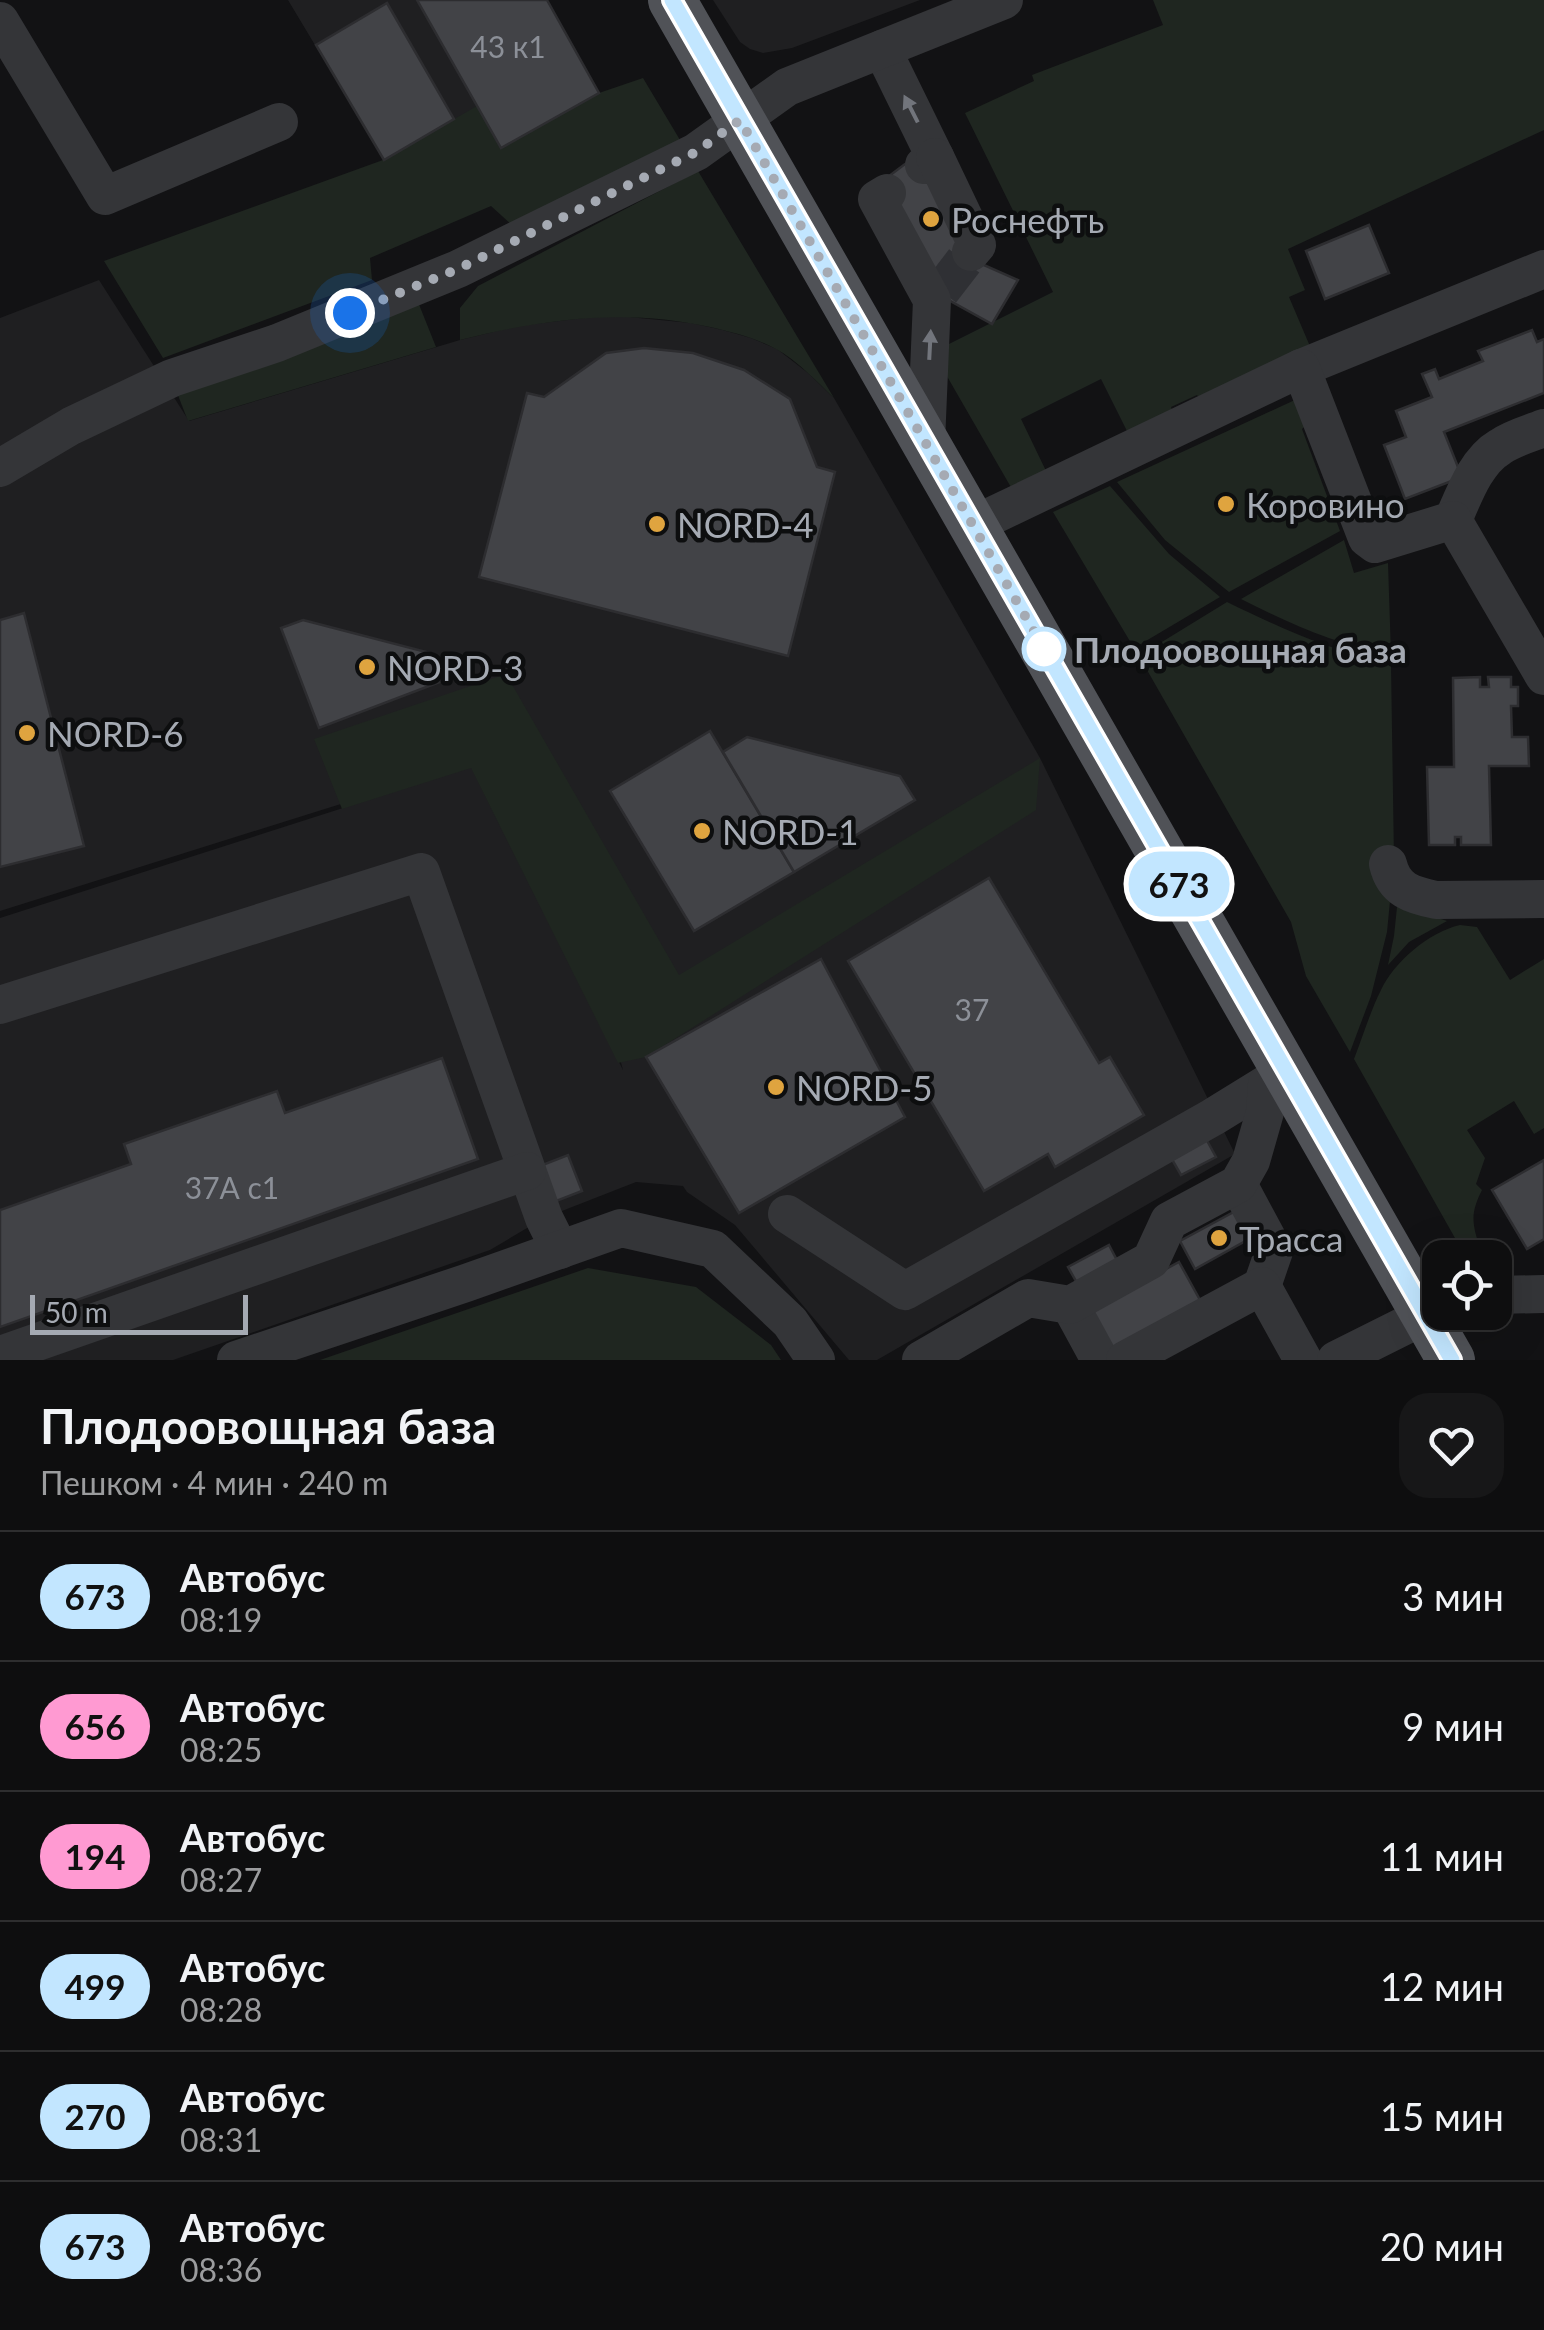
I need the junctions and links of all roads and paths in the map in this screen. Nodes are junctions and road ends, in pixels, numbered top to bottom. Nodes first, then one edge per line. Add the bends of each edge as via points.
1 (672, 0) edge
2 (1004, 0) edge
3 (0, 21) edge
4 (882, 50) junction
5 (740, 120) junction
6 (279, 122) dead end
7 (886, 192) dead end
8 (972, 252) dead end
9 (1544, 269) edge
10 (1301, 368) junction
11 (1544, 428) edge
12 (926, 442) junction
13 (0, 468) edge
14 (1453, 520) junction
15 (973, 524) junction
16 (1544, 676) edge
17 (1388, 864) dead end
18 (1544, 899) edge
19 (0, 1005) edge
20 (1276, 1078) junction
21 (527, 1171) junction
22 (1238, 1184) junction
23 (787, 1214) dead end
24 (560, 1250) junction
25 (1262, 1286) junction
26 (1544, 1294) edge
27 (1512, 1295) edge
28 (1422, 1296) edge
29 (1070, 1304) junction
30 (1422, 1319) edge
31 (1440, 1330) edge
32 (0, 1355) edge
33 (1361, 1355) edge
34 (236, 1360) edge
35 (816, 1360) edge
36 (921, 1360) edge
37 (1100, 1360) edge
38 (1125, 1360) edge
39 (1302, 1360) edge
40 (1452, 1360) edge

1 - 5 main road
2 - 4 street
3 - 6 street via 105,196
4 - 5 street via 787,87
8 -> 4 street via 978,245 930,161
5 - 12 main road
5 - 13 street via 696,152 458,269 172,378
12 -> 7 street via 936,296 877,200
9 - 10 street
10 - 14 street via 1367,538 1375,544
10 - 15 street
11 - 14 street via 1490,454
12 - 15 main road
14 - 16 street
15 - 20 main road
17 - 18 street via 1397,885 1420,897
19 - 21 street via 421,872
20 - 22 street
20 - 23 street via 905,1291
20 - 28 main road
21 - 24 street
21 - 32 street
22 - 25 street via 1274,1251
22 - 29 street via 1168,1221 1152,1260
24 - 34 street
24 - 35 street via 621,1228 713,1249 790,1322
25 - 38 street
25 - 39 street
26 - 27 street
29 - 36 street via 1028,1298
29 - 37 street
30 - 33 street
31 - 40 main road

